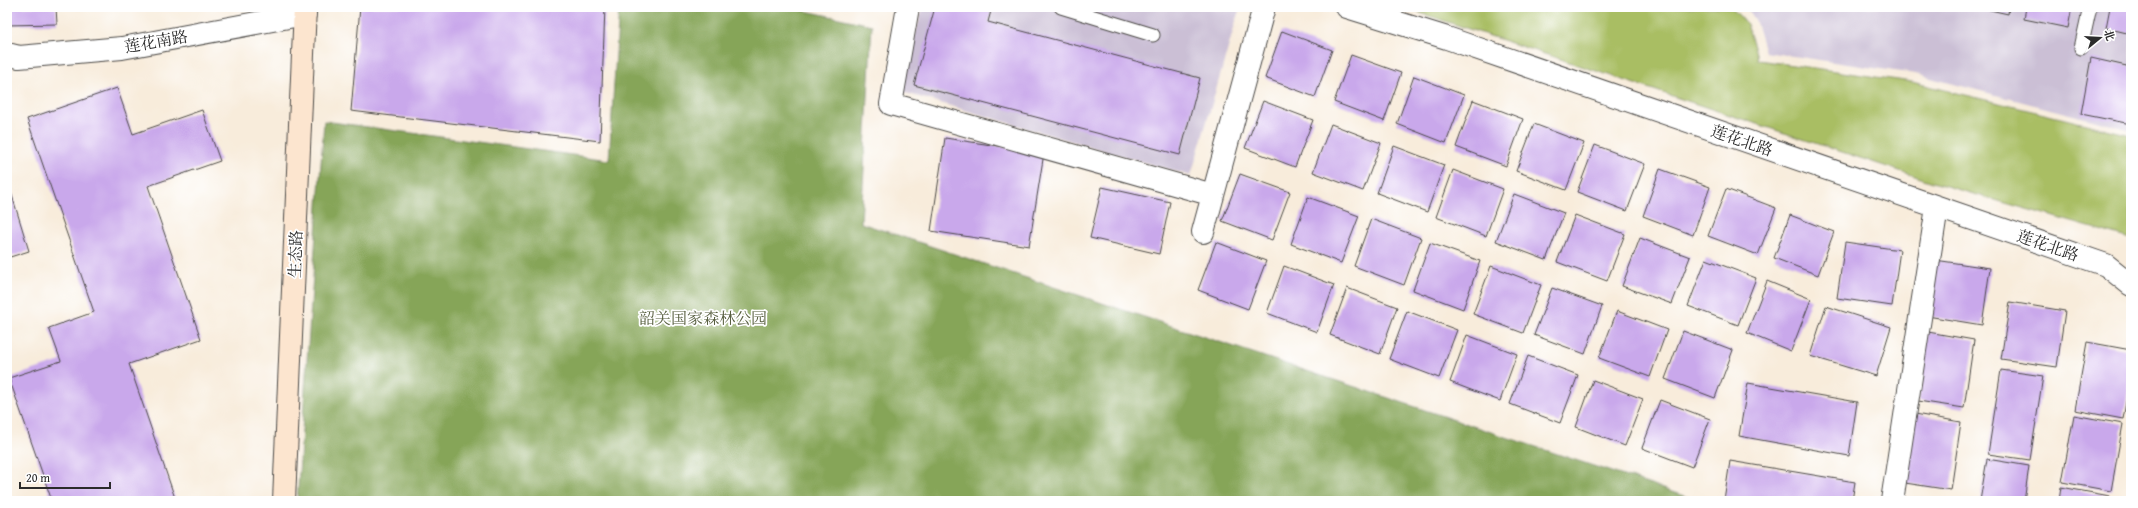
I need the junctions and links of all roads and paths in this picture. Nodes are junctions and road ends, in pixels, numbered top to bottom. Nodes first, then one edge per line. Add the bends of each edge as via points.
1 (908, 7) edge
2 (1060, 7) edge
3 (1264, 7) edge
4 (1348, 7) edge
5 (2090, 7) edge
6 (305, 11) edge
7 (1153, 35) dead end
8 (2081, 48) dead end
9 (7, 54) edge
10 (1213, 195) junction
11 (1937, 207) junction
12 (1203, 232) dead end
13 (2131, 284) edge
14 (284, 501) edge
15 (1892, 501) edge

1 - 10 street via 891,104
2 - 7 lane
3 - 10 street
4 - 11 street, 莲花北路 via 1447,38
5 - 8 lane
6 - 9 street, 莲花南路 via 122,48 19,57
6 - 14 street, 生态路
10 - 12 street
11 - 13 street, 莲花北路 via 2106,265
11 - 15 street

